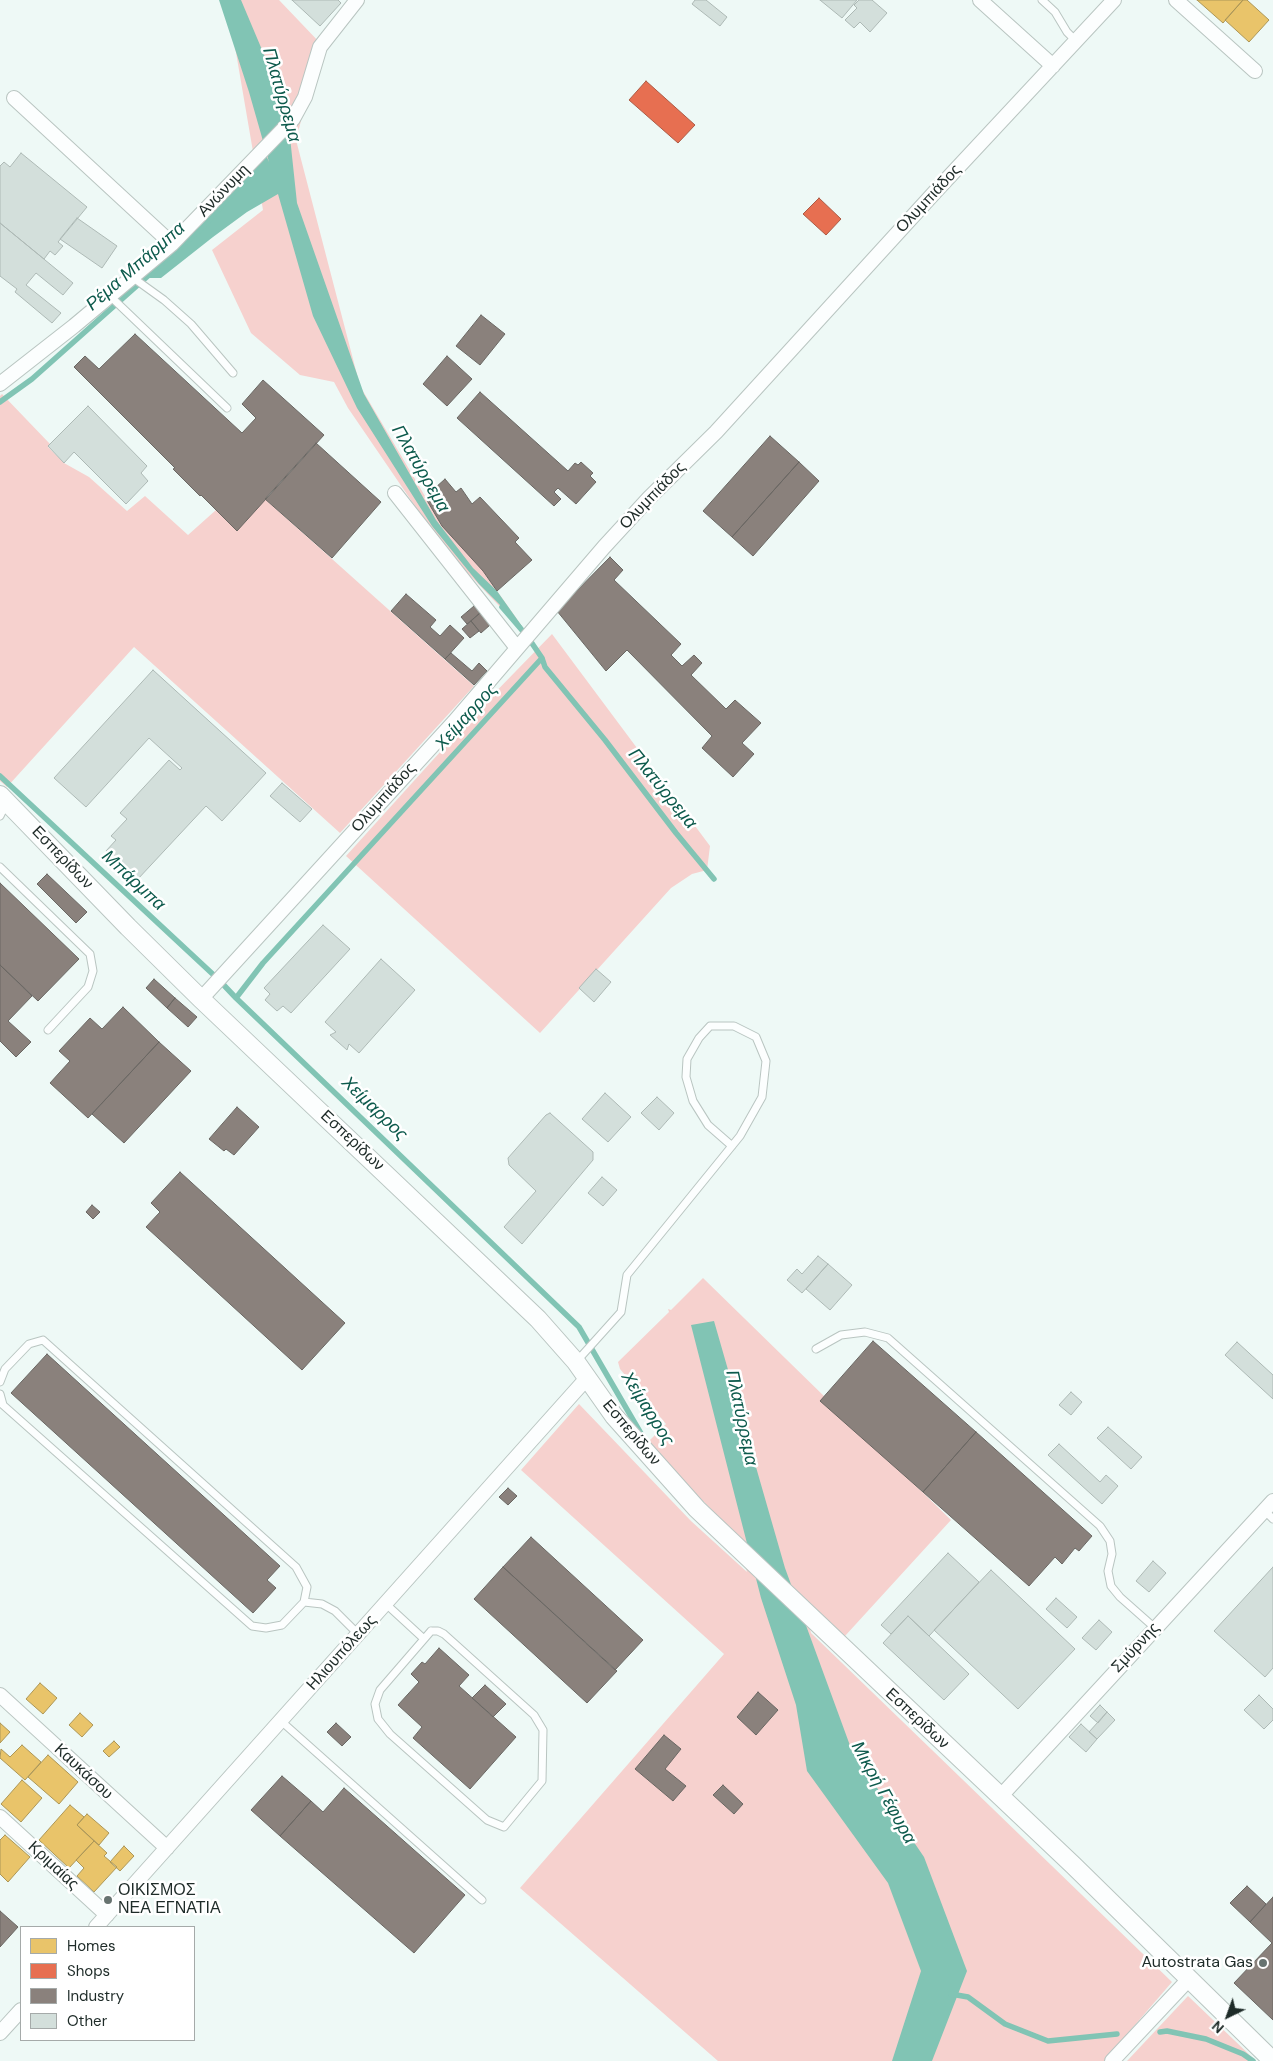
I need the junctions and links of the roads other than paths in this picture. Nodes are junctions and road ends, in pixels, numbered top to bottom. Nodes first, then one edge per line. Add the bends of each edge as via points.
1 (357, 0) edge
2 (980, 0) edge
3 (1042, 0) edge
4 (1114, 0) edge
5 (1176, 0) edge
6 (1076, 41) junction
7 (1053, 66) junction
8 (1255, 71) dead end
9 (14, 98) dead end
10 (172, 244) junction
11 (132, 277) junction
12 (110, 296) junction
13 (233, 373) dead end
14 (0, 384) edge
15 (227, 408) dead end
16 (395, 493) dead end
17 (517, 648) junction
18 (2, 804) edge
19 (0, 866) edge
20 (201, 998) junction
21 (48, 1030) dead end
22 (732, 1146) junction
23 (816, 1349) dead end
24 (576, 1362) junction
25 (587, 1378) junction
26 (0, 1382) edge
27 (0, 1394) edge
28 (1270, 1510) edge
29 (304, 1602) junction
30 (386, 1604) junction
31 (1155, 1628) junction
32 (359, 1634) junction
33 (424, 1638) junction
34 (0, 1695) edge
35 (282, 1721) junction
36 (1000, 1797) junction
37 (0, 1817) edge
38 (167, 1848) junction
39 (482, 1900) dead end
40 (106, 1915) junction
41 (97, 1926) edge
42 (1189, 1979) junction
43 (20, 2011) edge
44 (0, 2033) edge
45 (1112, 2061) edge
46 (1273, 2061) edge

1 - 10 street, Ανώνυμη via 320,47 305,97 294,119
2 - 7 street
3 - 6 lane
4 - 6 street, Ολυμπιάδος
5 - 8 street
6 - 7 street, Ολυμπιάδος
7 - 17 street, Ολυμπιάδος via 716,432 604,547
9 - 10 street
10 - 11 street, Ανώνυμη
11 - 12 street, Ανώνυμη
11 - 13 lane via 191,324
12 - 14 street, Ανώνυμη
12 - 15 lane
16 - 17 street
17 - 20 street, Ολυμπιάδος via 443,734
18 - 20 street, Εσπερίδων
19 - 21 lane via 90,954 93,970 88,987
20 - 24 street, Εσπερίδων via 518,1299
22 - 22 lane via 762,1097 766,1061 756,1036 734,1026 710,1026 687,1059 686,1078 693,1101 708,1125
22 - 24 lane via 627,1275 621,1312
23 - 31 lane via 841,1335 865,1332 888,1338 1100,1526 1110,1541 1112,1554 1108,1571 1111,1586
24 - 25 street, Εσπερίδων
25 - 30 street, Ηλιουπόλεως
25 - 36 street, Εσπερίδων via 614,1416 697,1509
26 - 29 lane via 5,1369 29,1344 43,1340 296,1567 307,1587
27 - 29 lane via 3,1405 252,1626 282,1625
28 - 31 street, Σμύρνης
29 - 32 lane via 322,1604
30 - 32 street, Ηλιουπόλεως
30 - 33 lane
31 - 36 street, Σμύρνης
32 - 35 street, Ηλιουπόλεως
33 - 33 lane via 431,1632 444,1634 534,1714 543,1730 542,1780 504,1827 487,1820 390,1734 378,1719 375,1704 380,1690
34 - 38 street, Καυκάσου
35 - 38 street, Ηλιουπόλεως
35 - 39 lane
36 - 42 street, Εσπερίδων
37 - 40 street, Κριμαίας
38 - 40 street, Ηλιουπόλεως
40 - 41 street, Ηλιουπόλεως
42 - 45 street
42 - 46 street, Εσπερίδων
43 - 44 street

